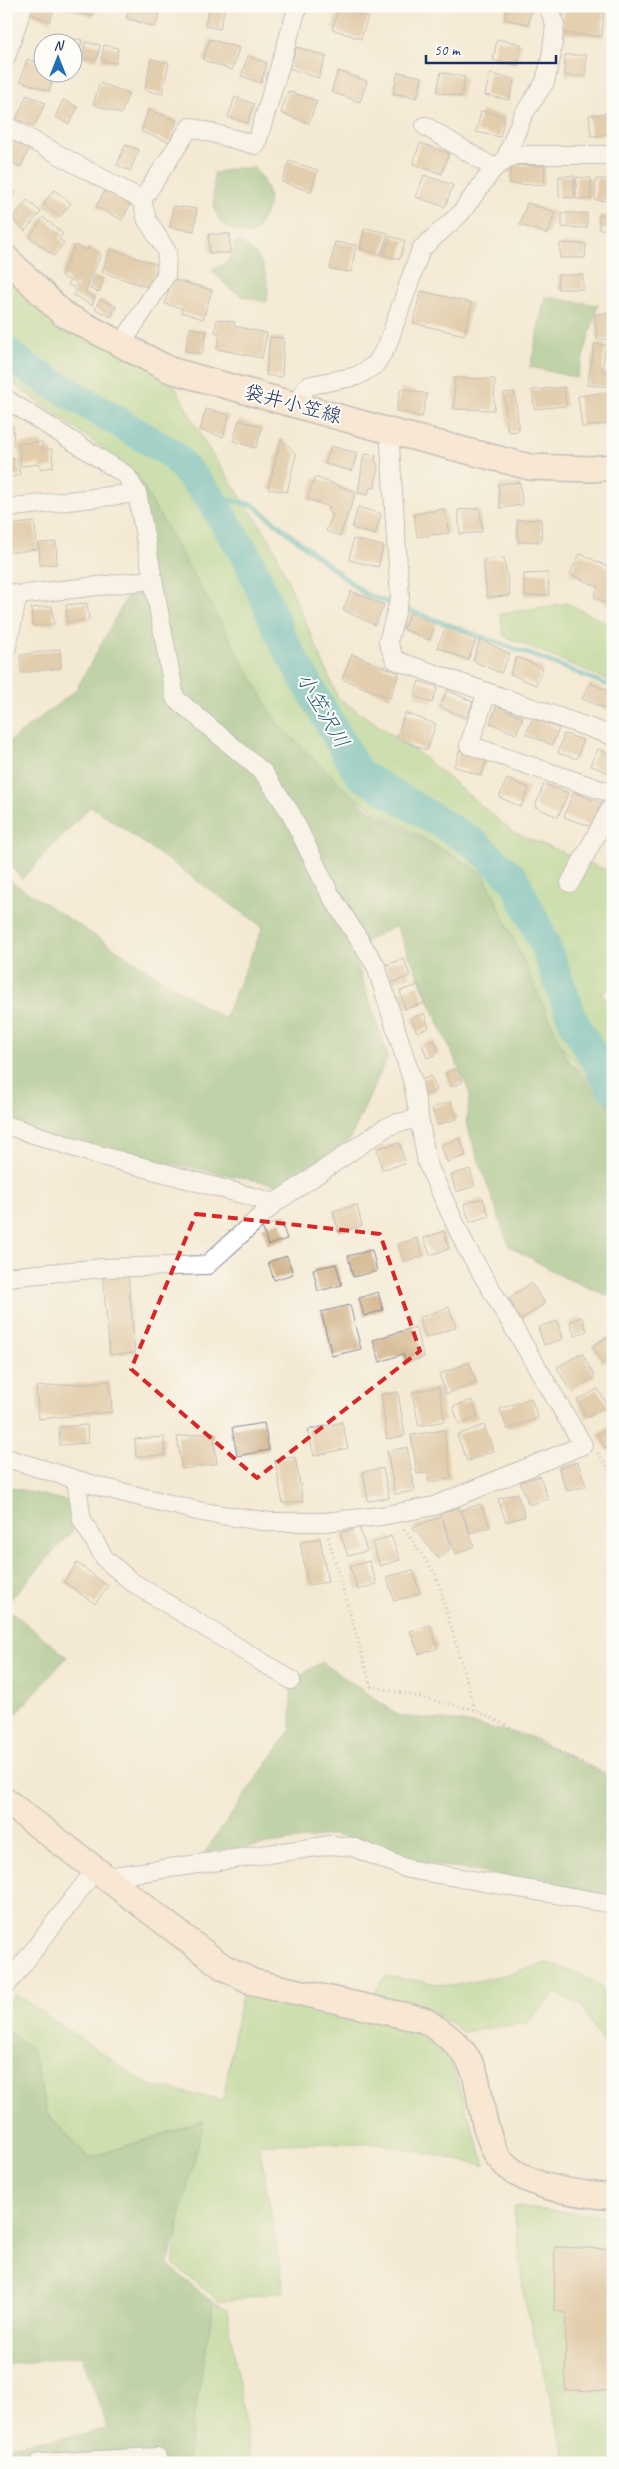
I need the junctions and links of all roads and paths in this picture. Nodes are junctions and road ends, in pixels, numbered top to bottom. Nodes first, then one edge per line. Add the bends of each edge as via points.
1 (24, 6) edge
2 (298, 6) edge
3 (548, 6) edge
4 (6, 56) edge
5 (6, 126) edge
6 (425, 126) dead end
7 (613, 155) edge
8 (500, 164) junction
9 (142, 200) junction
10 (6, 258) edge
11 (121, 345) junction
12 (6, 399) edge
13 (296, 405) junction
14 (389, 431) junction
15 (613, 467) edge
16 (137, 493) junction
17 (6, 508) edge
18 (152, 580) junction
19 (12, 594) edge
20 (6, 651) edge
21 (487, 692) junction
22 (613, 736) edge
23 (613, 794) edge
24 (613, 804) edge
25 (570, 884) dead end
26 (419, 1119) junction
27 (6, 1125) edge
28 (275, 1202) junction
29 (6, 1276) edge
30 (583, 1446) junction
31 (6, 1458) edge
32 (613, 1475) edge
33 (76, 1480) junction
34 (393, 1514) junction
35 (324, 1522) junction
36 (291, 1680) dead end
37 (475, 1710) junction
38 (613, 1778) edge
39 (6, 1801) edge
40 (102, 1873) junction
41 (613, 1904) edge
42 (6, 1986) edge
43 (613, 2197) edge
44 (158, 2457) dead end
45 (38, 2463) edge

1 - 4 street
2 - 9 street via 256,145 190,127
3 - 8 street via 555,25 549,66 544,82 523,115
5 - 9 street
6 - 8 street
7 - 8 street via 514,155
8 - 13 street via 460,214 421,249 387,346 375,365 357,376 307,386
9 - 11 street via 147,220 167,252 166,275
10 - 11 street, 袋井小笠線 via 63,314
11 - 13 street, 袋井小笠線 via 170,370
12 - 16 street via 126,476
13 - 14 street, 袋井小笠線
14 - 15 street, 袋井小笠線 via 530,467
14 - 21 street via 400,597 388,642 395,660
16 - 17 street
16 - 18 street
18 - 19 street
18 - 26 street via 175,698 263,772 290,812 330,894 376,966 397,1025
19 - 20 street
21 - 22 street
21 - 23 street via 469,745
24 - 25 street
26 - 28 street via 385,1128
26 - 30 street via 427,1163 466,1247
27 - 28 street via 91,1153
28 - 29 street via 207,1265 103,1268
30 - 32 path via 600,1454
30 - 34 street via 434,1506
31 - 33 street
33 - 35 street via 202,1512 270,1522
33 - 36 street via 82,1520 105,1559 132,1582
34 - 35 street
34 - 37 path via 436,1575
35 - 37 path via 371,1686
37 - 38 path
39 - 40 street
40 - 41 street via 331,1845 352,1847 408,1869
40 - 42 street
40 - 43 street via 223,1967 253,1982 424,2020 446,2034 464,2053 476,2076 482,2114 500,2158 519,2174 546,2187
44 - 45 street

